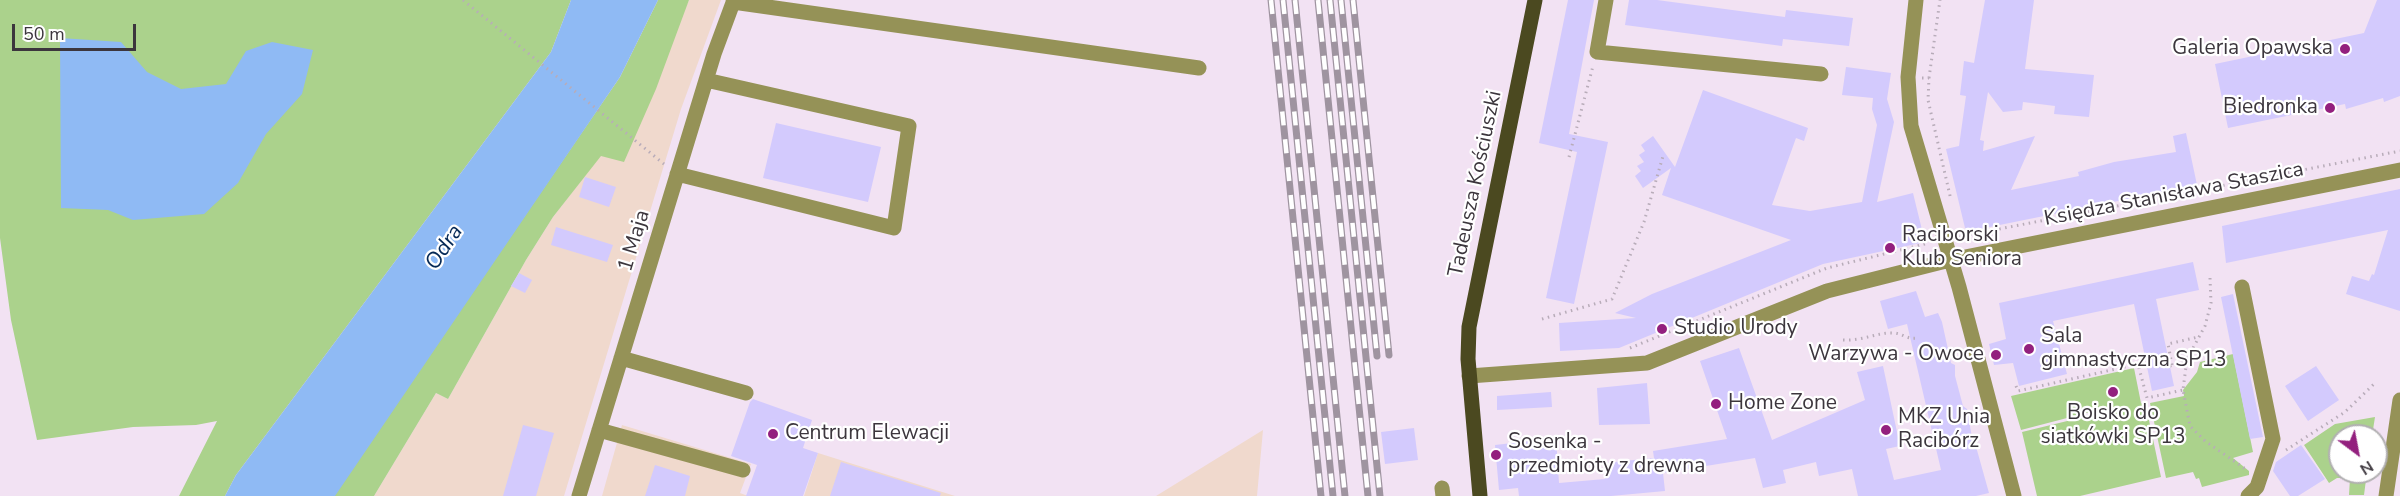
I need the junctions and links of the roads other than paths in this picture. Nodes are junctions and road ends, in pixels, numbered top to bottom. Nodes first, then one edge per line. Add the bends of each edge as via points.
1 (1535, 0) edge
2 (1606, 0) edge
3 (1916, 0) edge
4 (733, 1) edge
5 (1199, 68) dead end
6 (1821, 74) dead end
7 (706, 81) junction
8 (2400, 170) edge
9 (677, 174) junction
10 (1950, 260) junction
11 (2242, 287) dead end
12 (621, 358) junction
13 (1469, 376) junction
14 (746, 393) dead end
15 (2400, 400) edge
16 (599, 430) junction
17 (743, 470) dead end
18 (2252, 491) edge
19 (579, 496) edge
20 (1480, 496) edge
21 (2014, 496) edge
22 (2386, 496) edge

1 - 13 main road, Tadeusza Kościuszki via 1469,327
2 - 6 street via 1597,52
3 - 10 street via 1908,77 1911,126
4 - 5 street
4 - 7 street, 1 Maja
7 - 9 street, 1 Maja
7 - 9 street via 909,126 894,228
8 - 10 street, Księdza Stanisława Staszica
9 - 12 street, 1 Maja
10 - 13 street, Księdza Stanisława Staszica via 1827,291 1647,363
10 - 21 street
11 - 18 street via 2273,439
12 - 14 street
12 - 16 street, 1 Maja
13 - 20 main road, Tadeusza Kościuszki
15 - 22 street
16 - 17 street
16 - 19 street, 1 Maja

